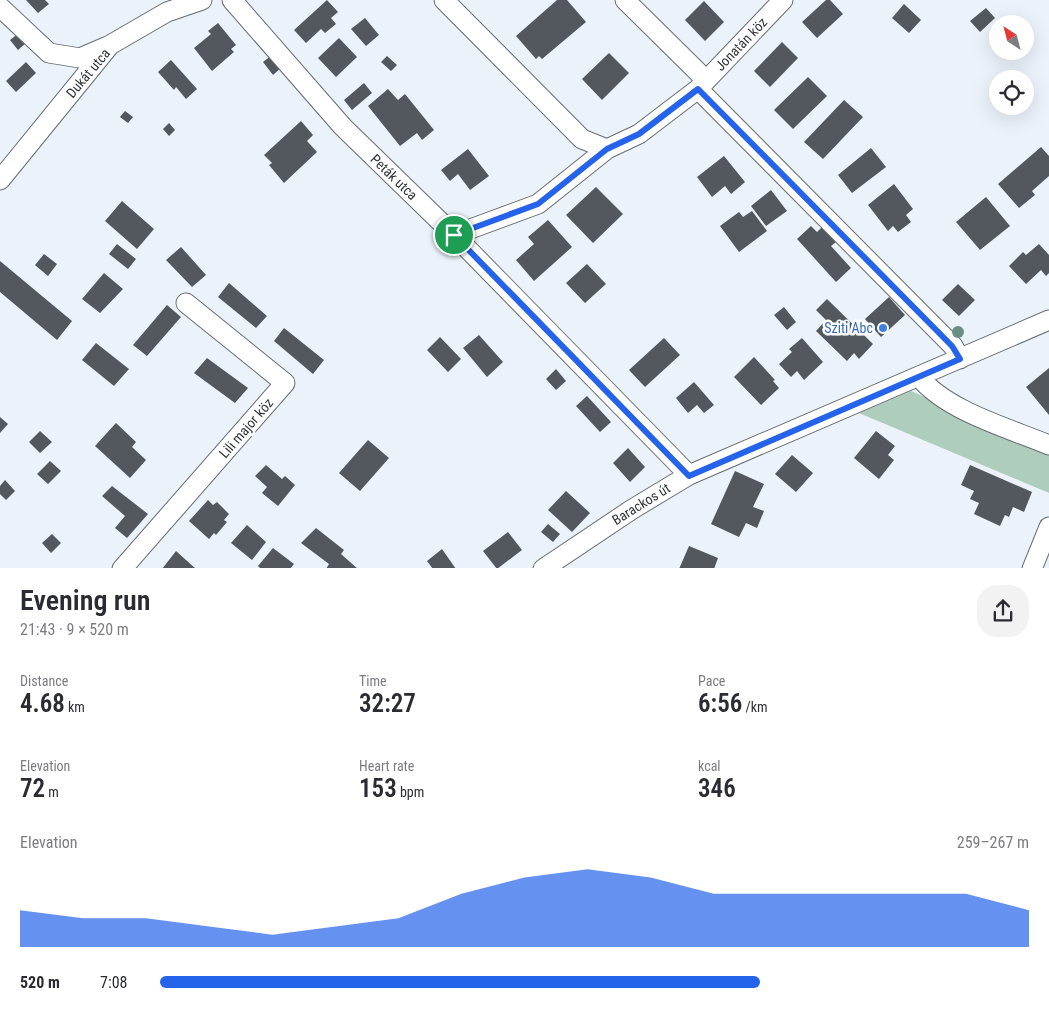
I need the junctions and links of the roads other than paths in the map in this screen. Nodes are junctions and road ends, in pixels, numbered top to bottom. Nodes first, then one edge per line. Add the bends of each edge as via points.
1 (202, 0) edge
2 (232, 0) edge
3 (444, 0) edge
4 (625, 0) edge
5 (783, 0) edge
6 (0, 8) edge
7 (110, 45) junction
8 (702, 84) junction
9 (607, 149) junction
10 (0, 180) edge
11 (454, 235) junction
12 (186, 303) dead end
13 (1049, 320) edge
14 (960, 359) junction
15 (919, 377) junction
16 (1049, 446) edge
17 (689, 476) junction
18 (1049, 526) edge
19 (554, 566) edge
20 (122, 568) edge
21 (1032, 568) edge

1 - 7 street, Dukát utca via 167,12
2 - 11 street, Peták utca via 342,127
3 - 9 street via 582,139
4 - 8 street
5 - 8 street, Jonatán köz
6 - 7 street via 49,54 80,58
7 - 10 street, Dukát utca
8 - 9 street, Jonatán köz via 639,134
8 - 14 street via 952,346
9 - 11 street, Jonatán köz via 538,204
11 - 17 street, Peták utca
12 - 20 street, Lili major köz via 285,383
13 - 14 street, Barackos út
14 - 15 street, Barackos út
15 - 16 street via 945,402
15 - 17 street, Barackos út
17 - 19 street, Barackos út
18 - 21 street

